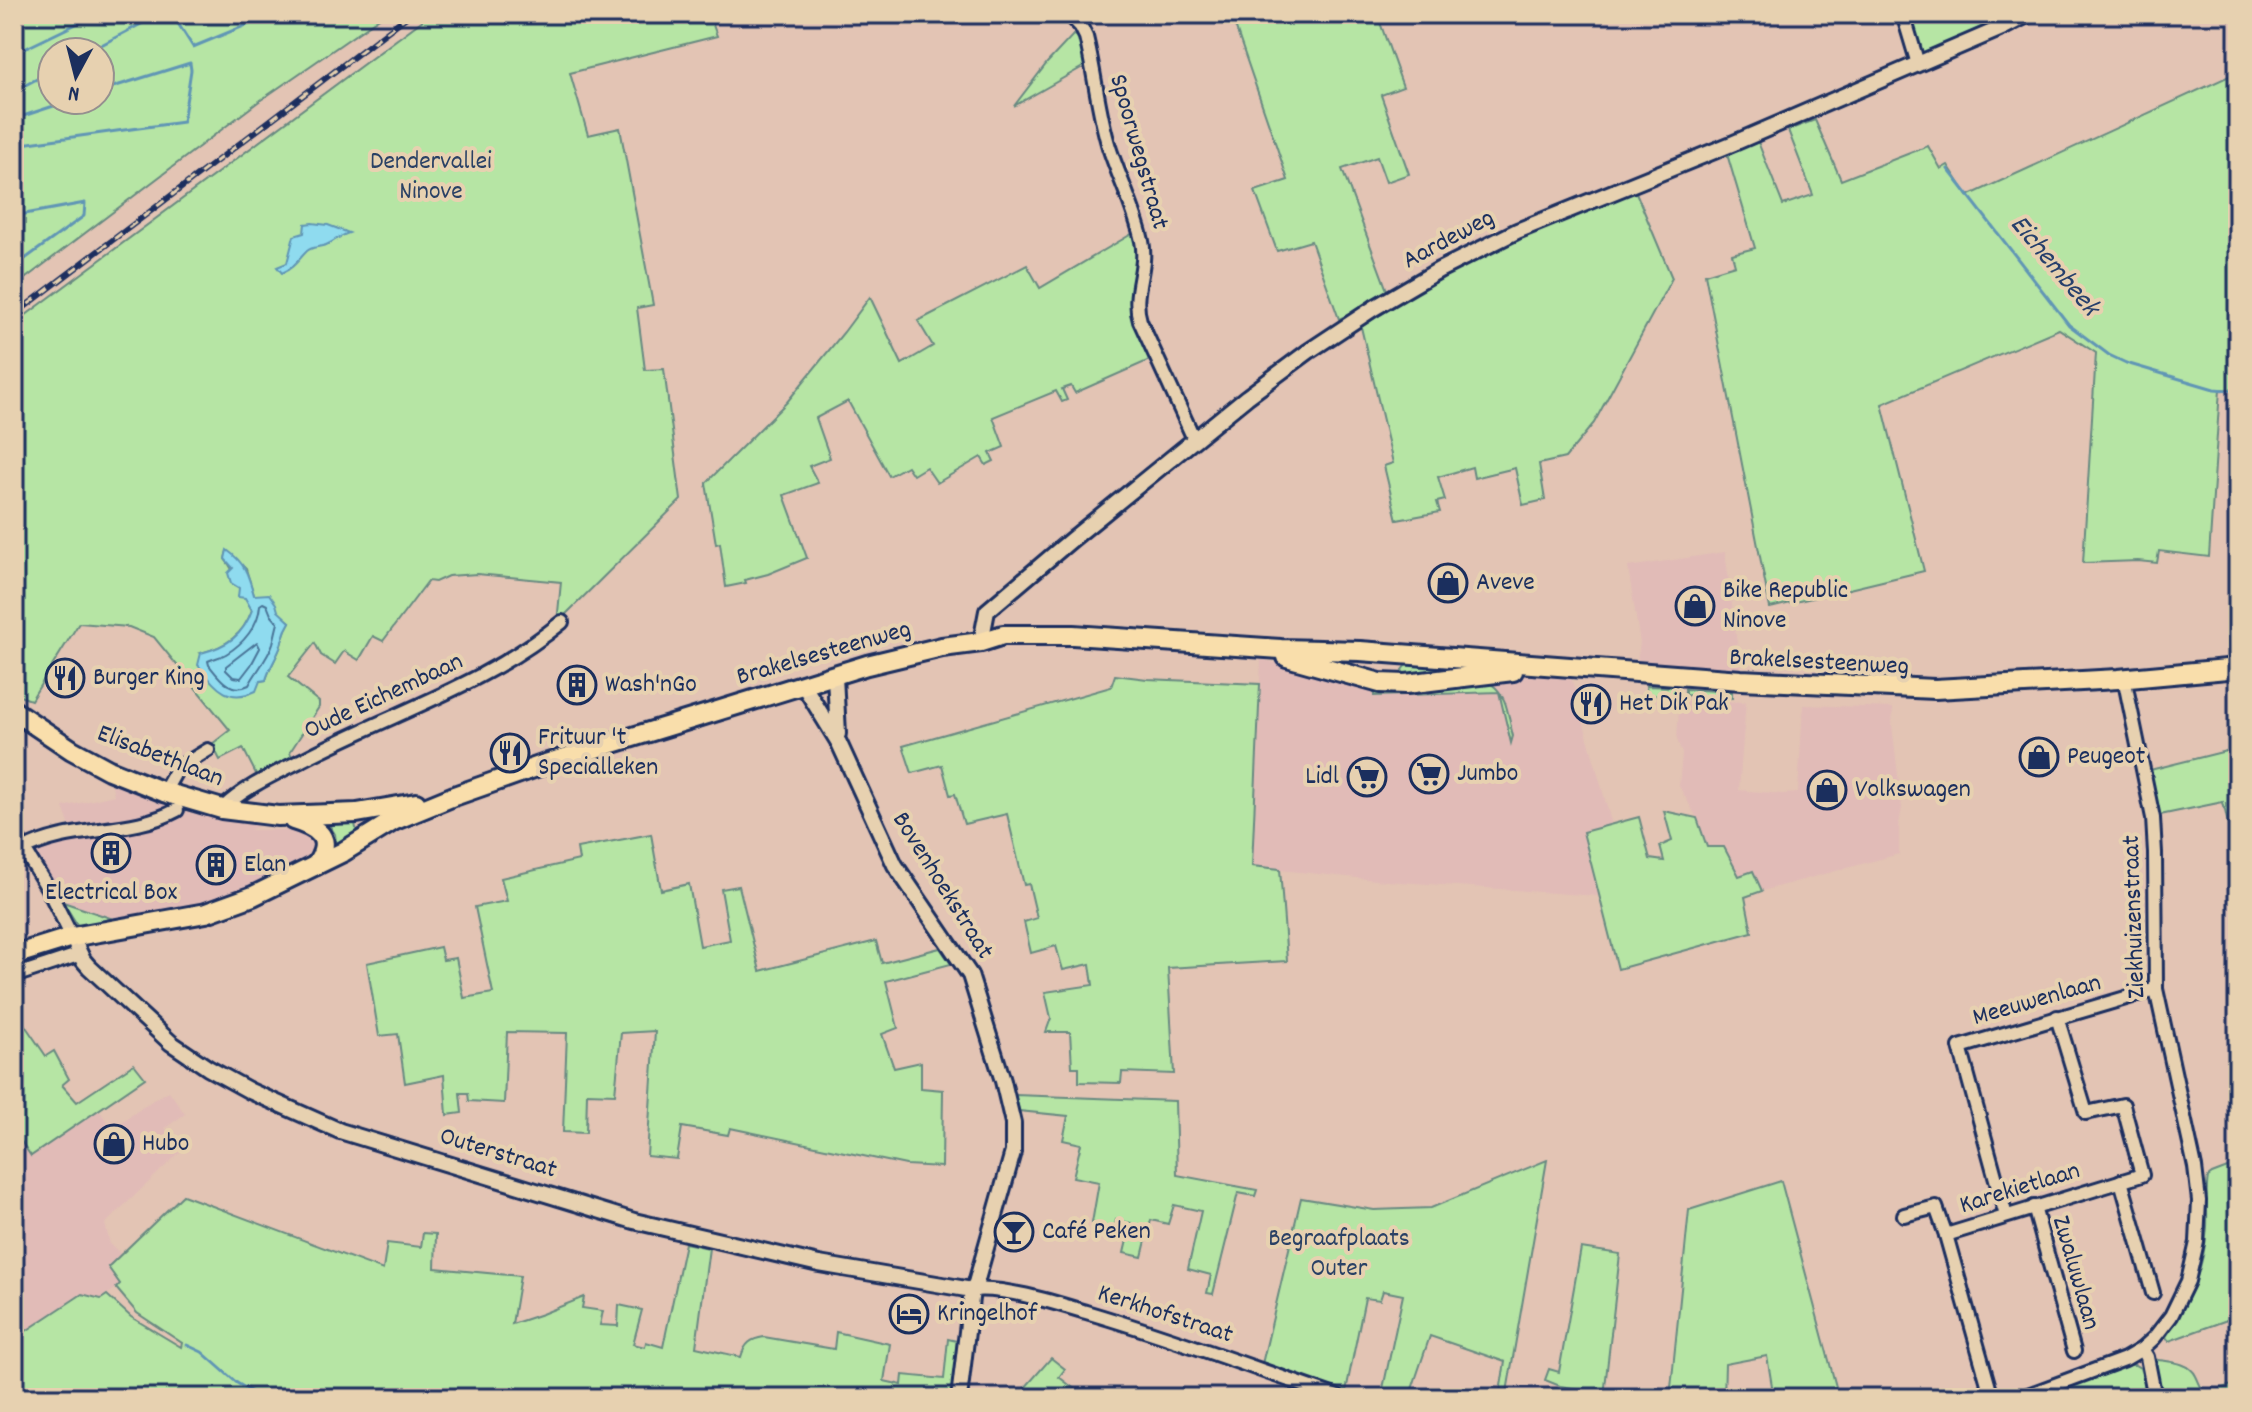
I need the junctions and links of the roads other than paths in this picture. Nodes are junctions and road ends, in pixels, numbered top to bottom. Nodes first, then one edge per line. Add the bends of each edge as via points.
1 (1069, 14) edge
2 (1903, 14) edge
3 (2029, 14) edge
4 (1918, 64) junction
5 (1194, 439) junction
6 (562, 622) dead end
7 (981, 642) junction
8 (1360, 651) junction
9 (1403, 655) junction
10 (2238, 668) edge
11 (835, 676) junction
12 (2238, 676) edge
13 (1357, 678) junction
14 (1398, 683) junction
15 (804, 686) junction
16 (2126, 687) junction
17 (14, 711) edge
18 (23, 724) edge
19 (839, 743) junction
20 (208, 750) dead end
21 (164, 792) junction
22 (454, 796) junction
23 (222, 809) junction
24 (177, 810) dead end
25 (278, 816) junction
26 (14, 833) edge
27 (23, 850) junction
28 (316, 865) junction
29 (76, 946) junction
30 (14, 955) edge
31 (14, 976) edge
32 (2156, 989) junction
33 (2057, 1017) junction
34 (2121, 1181) junction
35 (2034, 1207) junction
36 (1904, 1215) dead end
37 (2006, 1216) junction
38 (1946, 1235) junction
39 (972, 1290) junction
40 (2153, 1293) dead end
41 (2142, 1349) junction
42 (2074, 1351) dead end
43 (959, 1398) edge
44 (1341, 1398) edge
45 (1992, 1398) edge
46 (2020, 1398) edge
47 (2155, 1398) edge

1 - 5 street, Spoorwegstraat via 1086,37 1108,142 1142,242 1136,303 1140,321
2 - 4 street
3 - 4 street, Aardeweg
4 - 5 street, Aardeweg via 1517,231 1439,270 1309,351
5 - 7 street, Aardeweg via 987,611
6 - 23 street, Oude Eichembaan via 473,681 327,747 245,790
7 - 8 main road, Brakelsesteenweg via 1003,635 1073,635
7 - 11 main road, Brakelsesteenweg via 902,656
7 - 13 main road, Brakelsesteenweg via 1115,642 1251,652 1295,658
8 - 9 main road, Brakelsesteenweg
8 - 13 main road via 1371,665
9 - 10 main road, Brakelsesteenweg via 1935,689
9 - 14 main road via 1391,669
11 - 15 main road, Brakelsesteenweg
11 - 19 street, Bovenhoekstraat
12 - 16 main road, Brakelsesteenweg
13 - 14 main road, Brakelsesteenweg
14 - 16 main road, Brakelsesteenweg via 1535,670 1882,694
15 - 19 street, Bovenhoekstraat
15 - 22 main road, Brakelsesteenweg
16 - 32 street, Ziekhuizenstraat via 2153,818
17 - 18 main road, Elisabethlaan
18 - 21 main road, Elisabethlaan via 109,770
19 - 39 street, Bovenhoekstraat via 895,865 970,975 1003,1081 1013,1123 1013,1152
20 - 21 street via 177,769
21 - 23 main road, Elisabethlaan
22 - 25 main road, Brakelsesteenweg via 357,813
22 - 28 main road, Brakelsesteenweg via 393,821
23 - 25 main road, Elisabethlaan
24 - 27 street via 141,824 40,841
25 - 28 main road via 320,833 323,855
26 - 27 street
27 - 29 street
28 - 29 main road, Brakelsesteenweg via 206,913
29 - 30 main road, Brakelsesteenweg
29 - 31 street
29 - 39 street, Outerstraat via 103,982 171,1043 250,1091 340,1131 645,1224 819,1264
32 - 33 street, Meeuwenlaan
32 - 41 street, Ziekhuizenstraat via 2199,1201 2188,1281 2171,1316
33 - 34 street via 2086,1113 2123,1105 2142,1175
33 - 37 street, Meeuwenlaan via 1960,1047
34 - 35 street, Karekietlaan
34 - 40 street
35 - 37 street, Karekietlaan
35 - 42 street, Zwaluwlaan
36 - 38 street, Karekietlaan via 1936,1207
37 - 38 street, Karekietlaan
38 - 45 street
39 - 43 street, Bovenhoekstraat
39 - 44 street, Kerkhofstraat via 1058,1303
41 - 46 street, Ziekhuizenstraat
41 - 47 street

